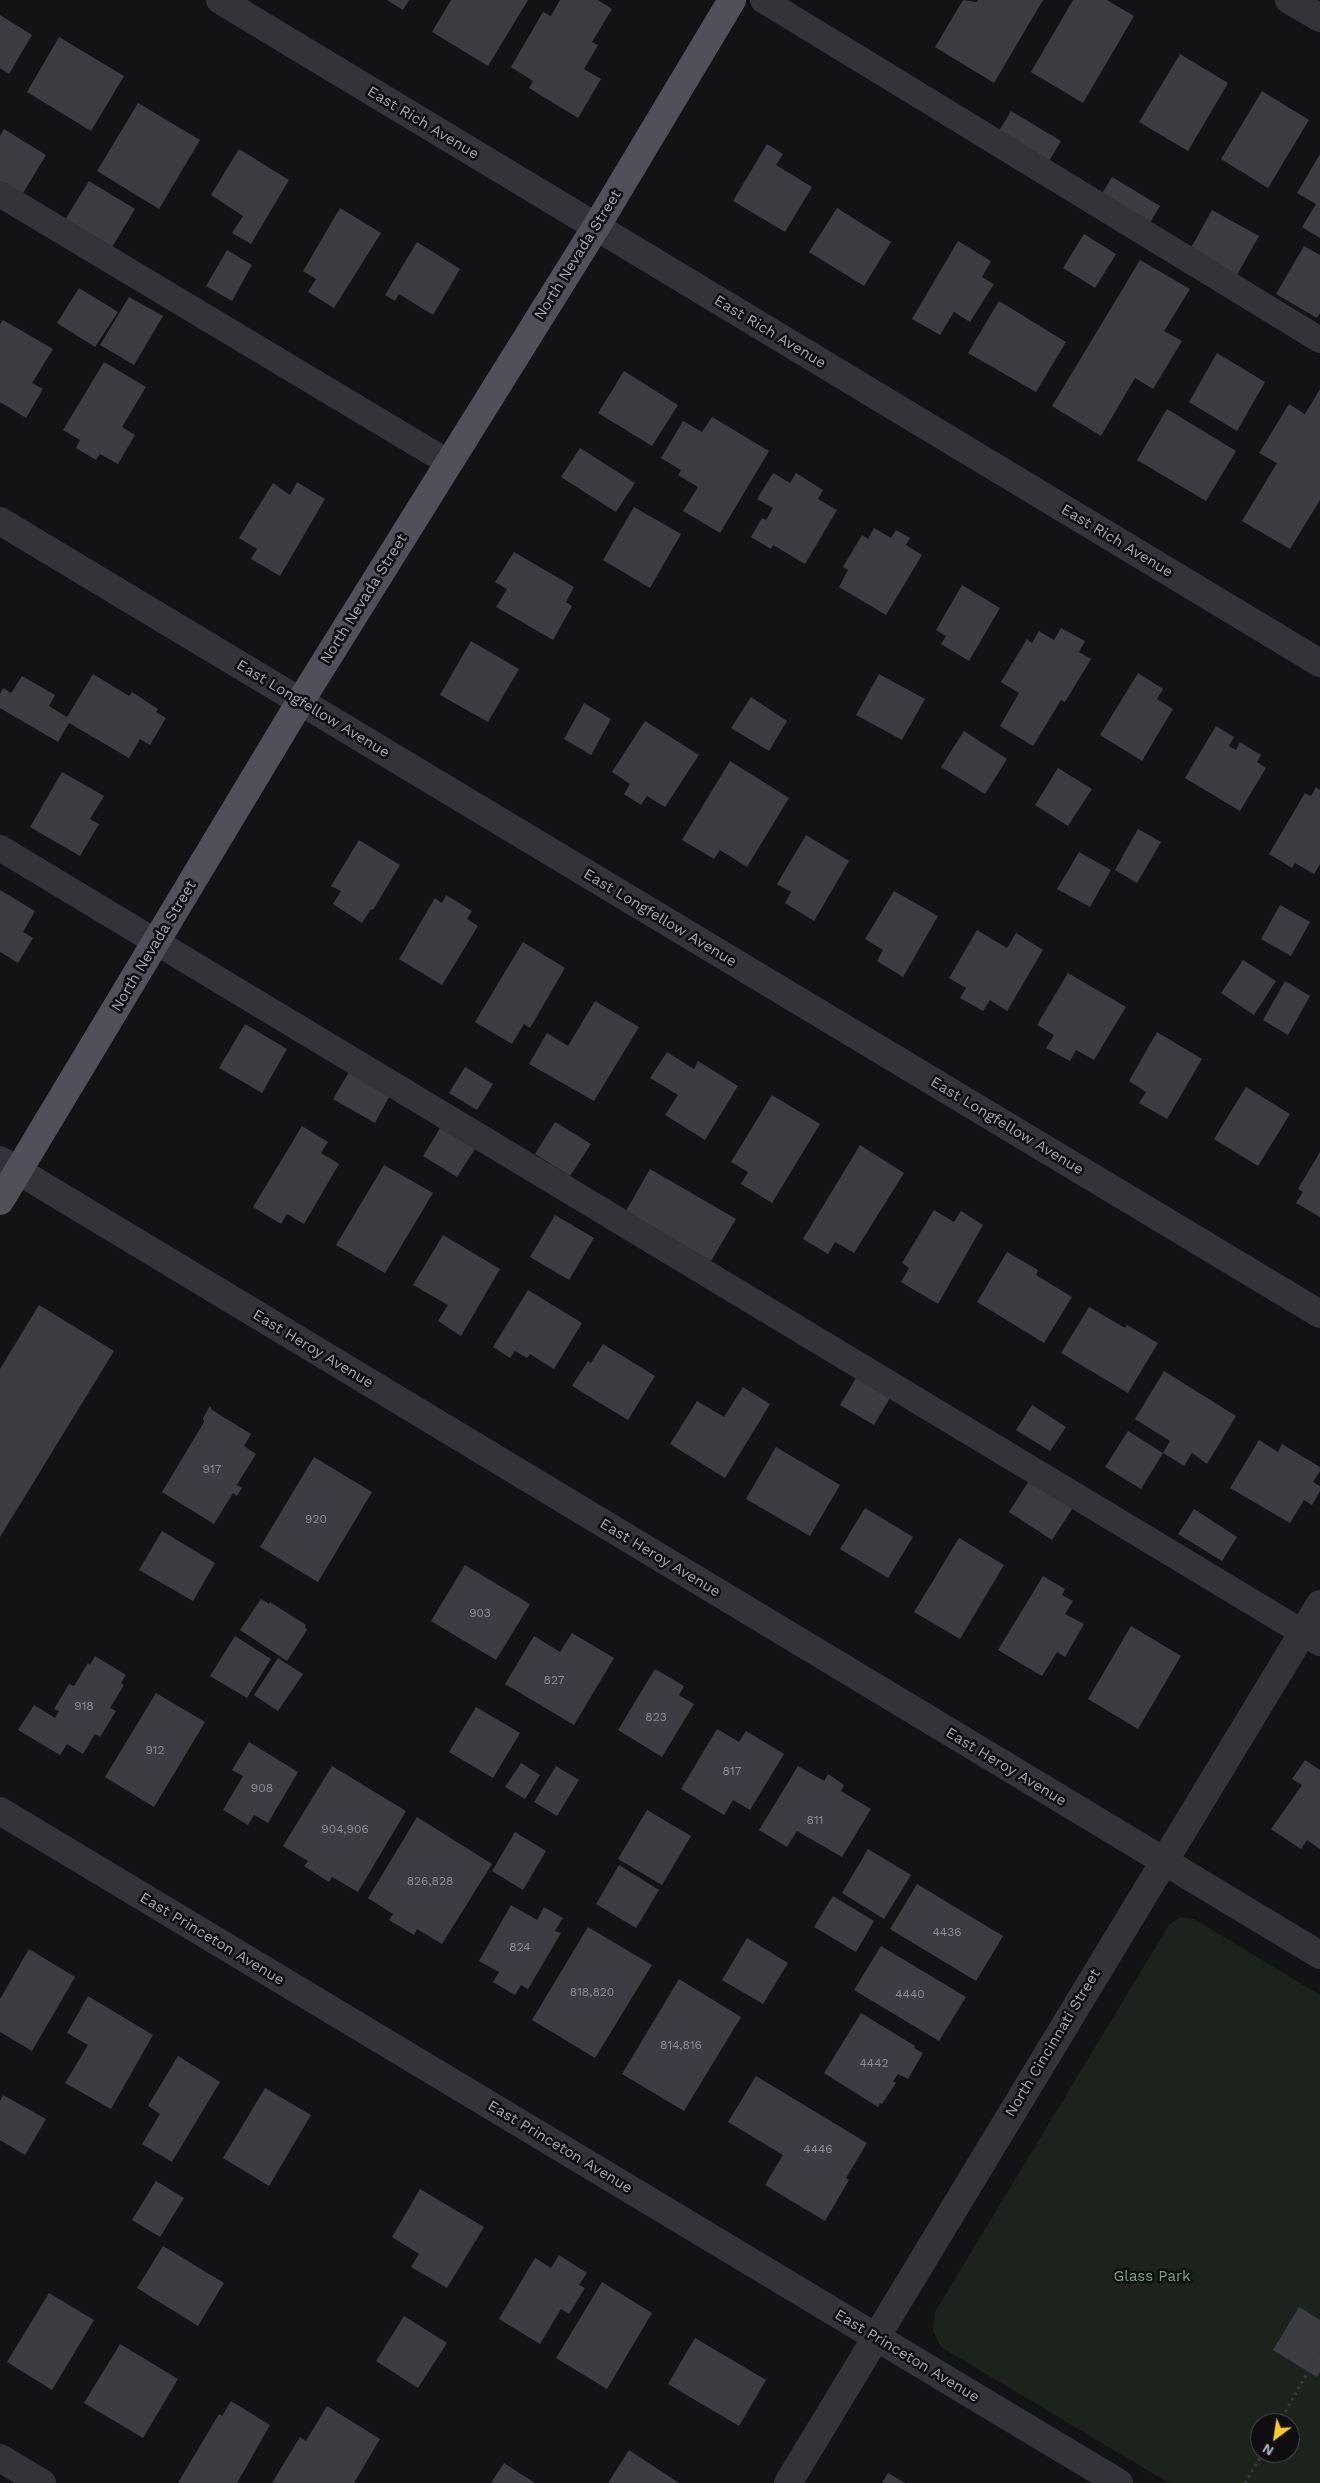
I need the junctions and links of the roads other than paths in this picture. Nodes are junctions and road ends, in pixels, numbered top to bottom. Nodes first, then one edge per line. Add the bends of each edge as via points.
1 (220, 0) edge
2 (732, 0) edge
3 (763, 0) edge
4 (1289, 0) edge
5 (1320, 18) edge
6 (0, 194) edge
7 (596, 227) junction
8 (1320, 340) edge
9 (449, 463) junction
10 (0, 521) edge
11 (1320, 663) edge
12 (300, 702) junction
13 (0, 848) edge
14 (156, 942) junction
15 (9, 1165) edge
16 (0, 1201) edge
17 (1320, 1314) edge
18 (1320, 1604) edge
19 (1311, 1638) edge
20 (0, 1811) edge
21 (1162, 1862) junction
22 (1320, 1955) edge
23 (876, 2338) junction
24 (0, 2458) edge
25 (42, 2483) edge
26 (788, 2483) edge
27 (1119, 2483) edge

1 - 7 street, East Rich Avenue
2 - 7 main road, North Nevada Street
3 - 8 lane
4 - 5 street
6 - 9 lane
7 - 9 main road, North Nevada Street
7 - 11 street, East Rich Avenue
9 - 12 main road, North Nevada Street
10 - 12 street, East Longfellow Avenue
12 - 14 main road, North Nevada Street
12 - 17 street, East Longfellow Avenue
13 - 14 lane
14 - 15 main road, North Nevada Street
14 - 19 lane
15 - 16 main road, North Nevada Street
15 - 21 street, East Heroy Avenue
18 - 19 street, North Cincinnati Street
19 - 21 street, North Cincinnati Street
20 - 23 street, East Princeton Avenue
21 - 22 street, East Heroy Avenue
21 - 23 street, North Cincinnati Street
23 - 26 street, North Cincinnati Street
23 - 27 street, East Princeton Avenue
24 - 25 street

